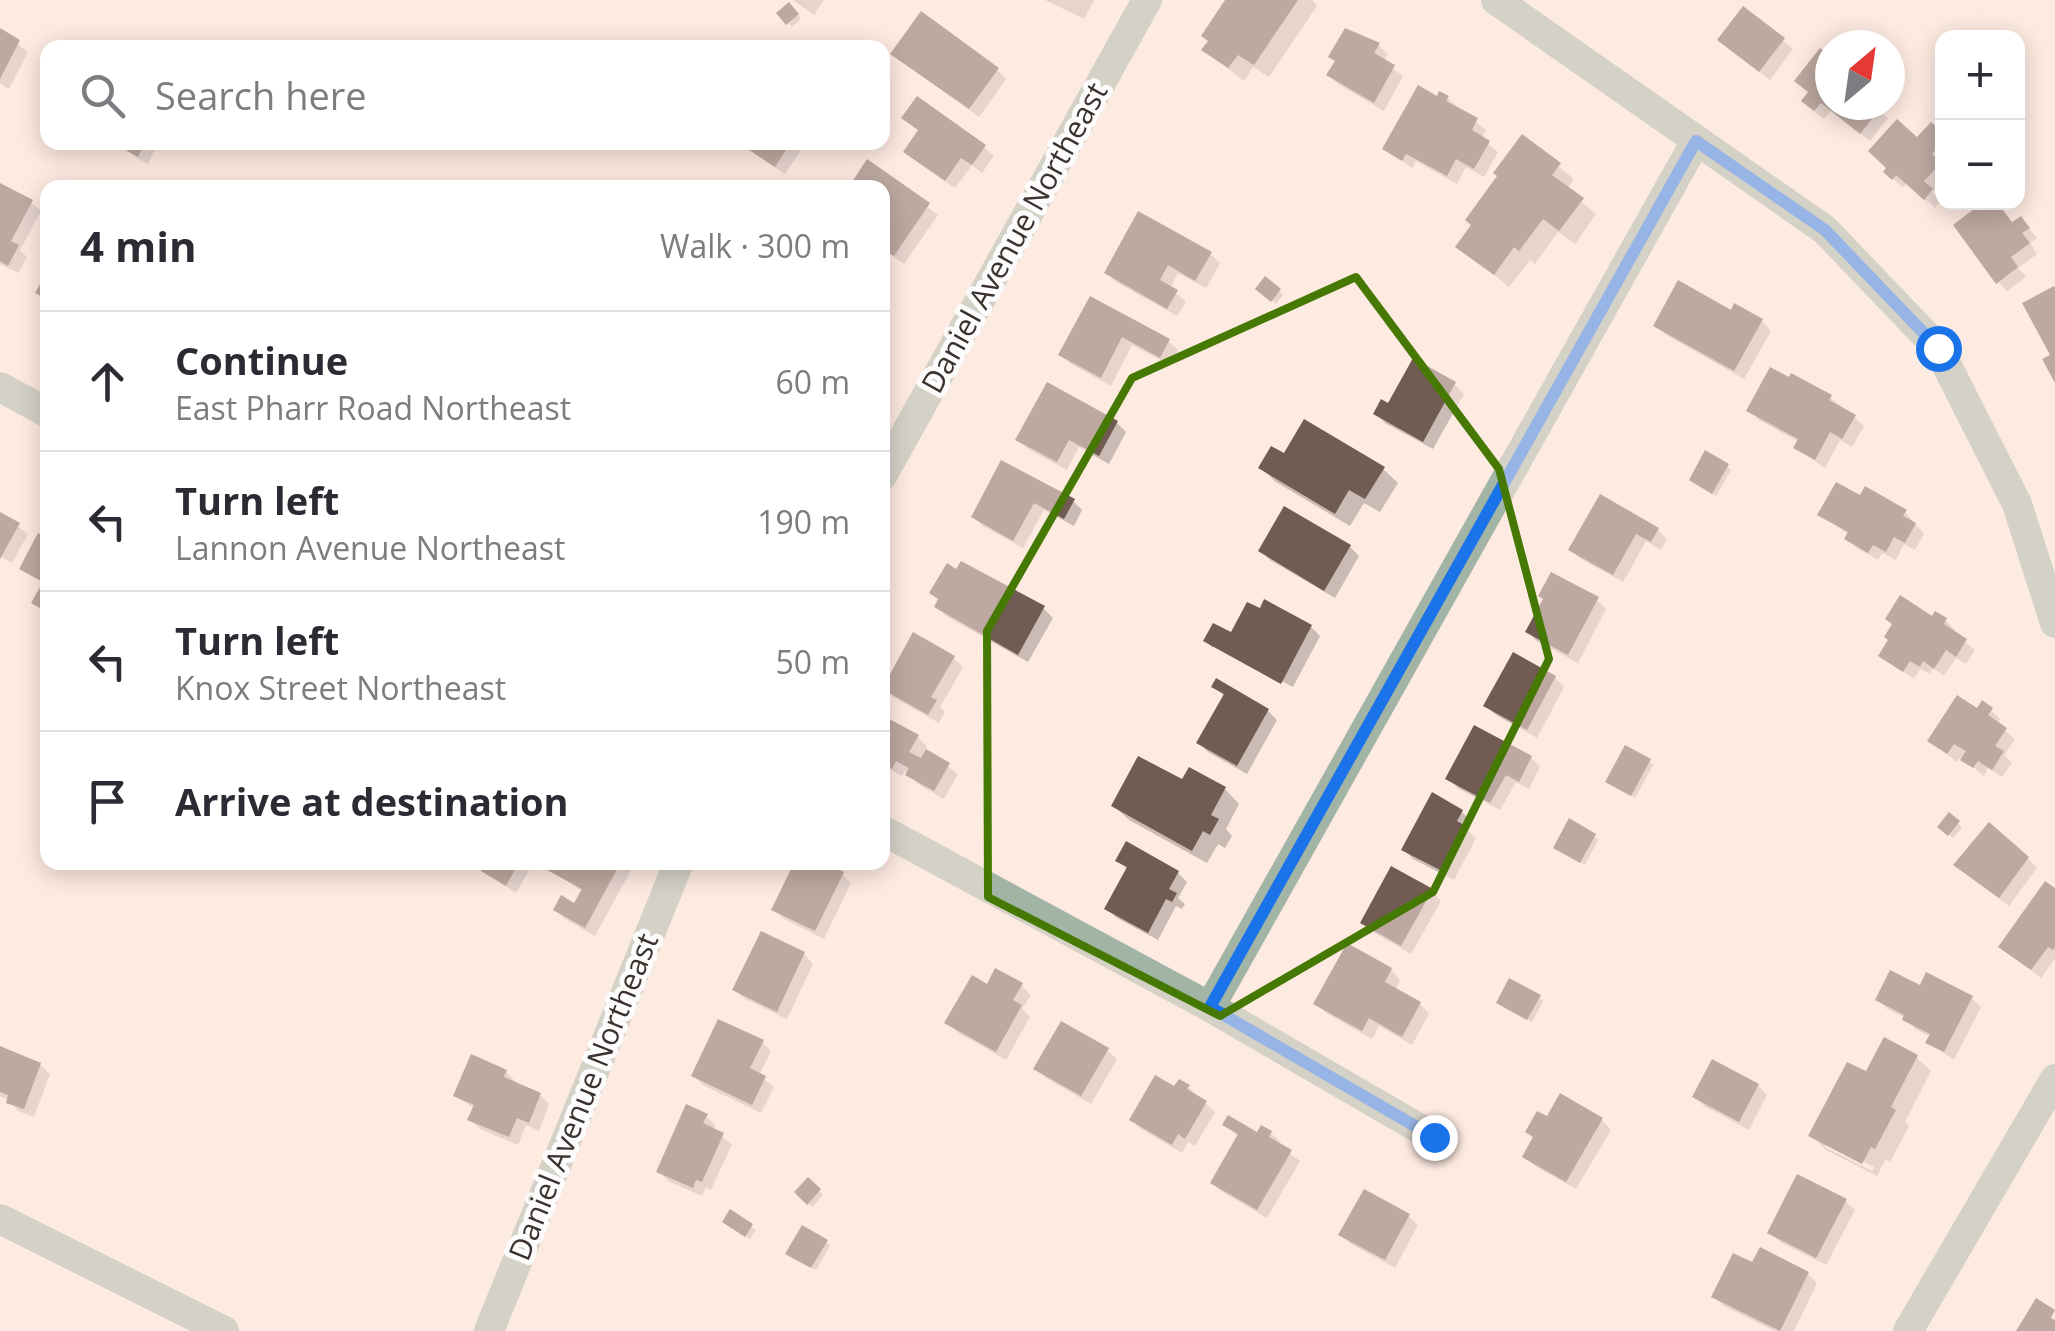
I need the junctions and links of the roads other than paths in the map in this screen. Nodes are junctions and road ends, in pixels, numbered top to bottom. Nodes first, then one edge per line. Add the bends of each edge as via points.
1 (1147, 0) edge
2 (1496, 0) edge
3 (1696, 141) junction
4 (0, 387) edge
5 (40, 410) edge
6 (890, 462) edge
7 (2055, 624) edge
8 (890, 834) edge
9 (676, 870) edge
10 (1210, 1007) junction
11 (2055, 1080) edge
12 (1434, 1137) dead end
13 (0, 1218) edge
14 (224, 1331) edge
15 (489, 1331) edge
16 (1908, 1331) edge

1 - 6 street, Daniel Avenue Northeast
2 - 3 street
3 - 7 street via 1825,230 1938,348 2017,504
3 - 10 street
4 - 5 street
8 - 10 street
9 - 15 street, Daniel Avenue Northeast
10 - 12 street
11 - 16 street
13 - 14 street

